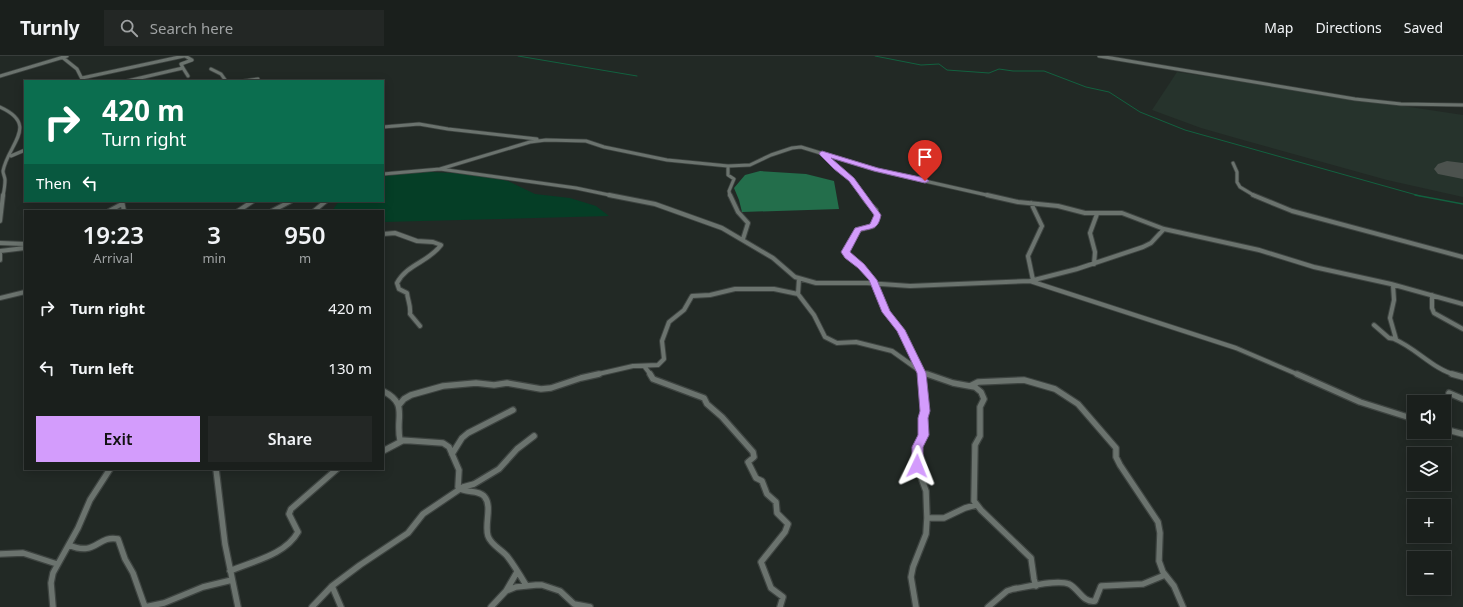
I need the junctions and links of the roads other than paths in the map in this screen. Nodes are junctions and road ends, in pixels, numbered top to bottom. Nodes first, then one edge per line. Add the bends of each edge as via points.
1 (67, 56) edge
2 (185, 56) edge
3 (1099, 56) edge
4 (62, 57) edge
5 (183, 68) junction
6 (211, 69) dead end
7 (0, 76) edge
8 (188, 76) dead end
9 (262, 77) dead end
10 (82, 79) edge
11 (258, 79) joint
12 (131, 80) edge
13 (225, 80) edge
14 (251, 80) edge
15 (1463, 105) edge
16 (0, 107) edge
17 (384, 127) edge
18 (542, 140) junction
19 (24, 150) edge
20 (822, 153) junction
21 (11, 156) junction
22 (1233, 163) dead end
23 (728, 166) junction
24 (440, 169) junction
25 (2, 172) edge
26 (384, 174) edge
27 (2, 185) edge
28 (122, 202) edge
29 (252, 202) edge
30 (289, 202) edge
31 (325, 202) edge
32 (1031, 203) junction
33 (110, 210) edge
34 (240, 210) edge
35 (274, 210) edge
36 (315, 210) edge
37 (1097, 214) junction
38 (0, 221) edge
39 (1164, 229) junction
40 (384, 234) edge
41 (743, 239) junction
42 (0, 243) edge
43 (24, 244) edge
44 (24, 248) edge
45 (0, 251) edge
46 (1463, 257) edge
47 (0, 260) edge
48 (1094, 264) junction
49 (799, 279) junction
50 (1032, 281) junction
51 (875, 283) junction
52 (1393, 285) junction
53 (24, 292) edge
54 (798, 294) junction
55 (1432, 295) junction
56 (0, 298) edge
57 (1463, 304) edge
58 (1374, 325) dead end
59 (420, 326) dead end
60 (1463, 330) edge
61 (1393, 339) junction
62 (644, 366) junction
63 (921, 372) junction
64 (1463, 377) edge
65 (970, 386) junction
66 (384, 392) edge
67 (1449, 393) dead end
68 (1463, 399) edge
69 (399, 405) junction
70 (513, 410) dead end
71 (1407, 417) edge
72 (1451, 431) edge
73 (1463, 434) edge
74 (534, 436) dead end
75 (402, 442) junction
76 (384, 451) edge
77 (452, 454) junction
78 (109, 470) edge
79 (216, 470) edge
80 (336, 470) edge
81 (460, 490) junction
82 (976, 505) junction
83 (927, 518) junction
84 (69, 545) junction
85 (0, 554) edge
86 (57, 564) junction
87 (230, 571) junction
88 (517, 572) junction
89 (1165, 575) junction
90 (232, 580) junction
91 (526, 585) junction
92 (332, 586) junction
93 (1036, 586) junction
94 (506, 591) junction
95 (1092, 605) edge
96 (53, 607) edge
97 (145, 607) edge
98 (238, 607) edge
99 (312, 607) edge
100 (341, 607) edge
101 (491, 607) edge
102 (590, 607) edge
103 (780, 607) edge
104 (916, 607) edge
105 (988, 607) edge
106 (1183, 607) edge

1 - 4 street
2 - 5 street via 192,60 181,64
2 - 10 street
3 - 15 street via 1355,100
4 - 7 street
4 - 10 street via 76,69
5 - 8 street
5 - 12 street
6 - 13 street via 221,74
9 - 11 street
11 - 14 street
16 - 21 street via 13,114 19,123 19,137
17 - 18 street via 419,124
18 - 23 street via 586,141 667,160
18 - 24 street via 463,160
19 - 21 street
20 - 23 street via 807,148 792,148 771,154 750,165
20 - 32 street via 876,170
20 - 51 street via 851,179 877,215 873,226 858,230 845,251 868,272
21 - 25 street
22 - 46 street via 1240,187 1259,198 1286,209
23 - 41 street via 728,175 734,179 729,192 730,197 748,223
24 - 26 street
24 - 41 street via 501,176 642,201 722,228
25 - 27 street
27 - 38 street
28 - 33 street
29 - 34 street
30 - 35 street
31 - 36 street
32 - 37 street
32 - 50 street via 1042,226 1028,256
37 - 39 street via 1122,213
37 - 48 street via 1090,236 1096,251
39 - 48 street via 1147,245
39 - 52 street via 1225,241 1325,270
40 - 59 street via 391,232 416,241 436,242 441,245 436,251 405,270 397,283 399,289 407,293 411,305 410,314
41 - 49 street
42 - 43 street
44 - 45 street
45 - 47 street
48 - 50 street
49 - 51 street via 816,283
49 - 54 street
50 - 51 street via 910,286
50 - 71 street via 1236,348 1360,402
51 - 63 street via 886,312 900,330
52 - 55 street
52 - 61 street via 1394,300 1390,318 1396,339
53 - 56 street
54 - 62 street via 774,289 735,289 692,296 684,310 669,322 669,328 662,340 665,350 661,363
54 - 63 street via 814,315 825,337 837,343 856,342 888,350 898,354
55 - 57 street
55 - 60 street via 1432,311 1454,322
58 - 61 street
61 - 64 street via 1403,342 1448,374
62 - 69 street via 614,370 551,388 511,383 443,386 411,395
62 - 103 street via 653,379 704,398 753,452 754,457 748,462 752,471 762,482 767,494 776,502 777,513 789,525 761,562 771,588 783,597
63 - 65 street
63 - 83 street via 925,404 924,430 918,447 917,466 926,491
65 - 82 street via 980,390 984,399 980,407 980,436 975,445
65 - 89 street via 978,382 1024,380 1055,389 1078,404 1116,448 1116,457 1120,465 1158,522 1159,561
66 - 69 street via 396,398
67 - 68 street
69 - 75 street via 399,438
70 - 77 street via 468,433
72 - 73 street
74 - 81 street via 499,469
75 - 76 street
75 - 77 street via 443,443 449,446
77 - 81 street via 459,470 457,484
78 - 84 street via 90,500
79 - 87 street via 221,521
80 - 87 street via 291,509 290,514 298,532 291,542 272,554
81 - 88 street via 481,494 484,497 487,502 488,538 506,555
81 - 92 street via 423,514 408,533
82 - 83 street via 944,518
82 - 93 street via 1031,558
83 - 104 street via 926,534 911,577
84 - 86 street
84 - 97 street via 84,551 108,539 118,539
85 - 86 street via 23,553
86 - 96 street via 51,583
87 - 90 street
88 - 91 street
88 - 94 street
89 - 95 street via 1143,584 1101,586
89 - 106 street via 1174,586
90 - 97 street
90 - 98 street
91 - 94 street
91 - 102 street via 542,585 565,594 574,604
92 - 99 street
92 - 100 street
93 - 95 street via 1053,582 1068,583
93 - 105 street via 1007,591
94 - 101 street

